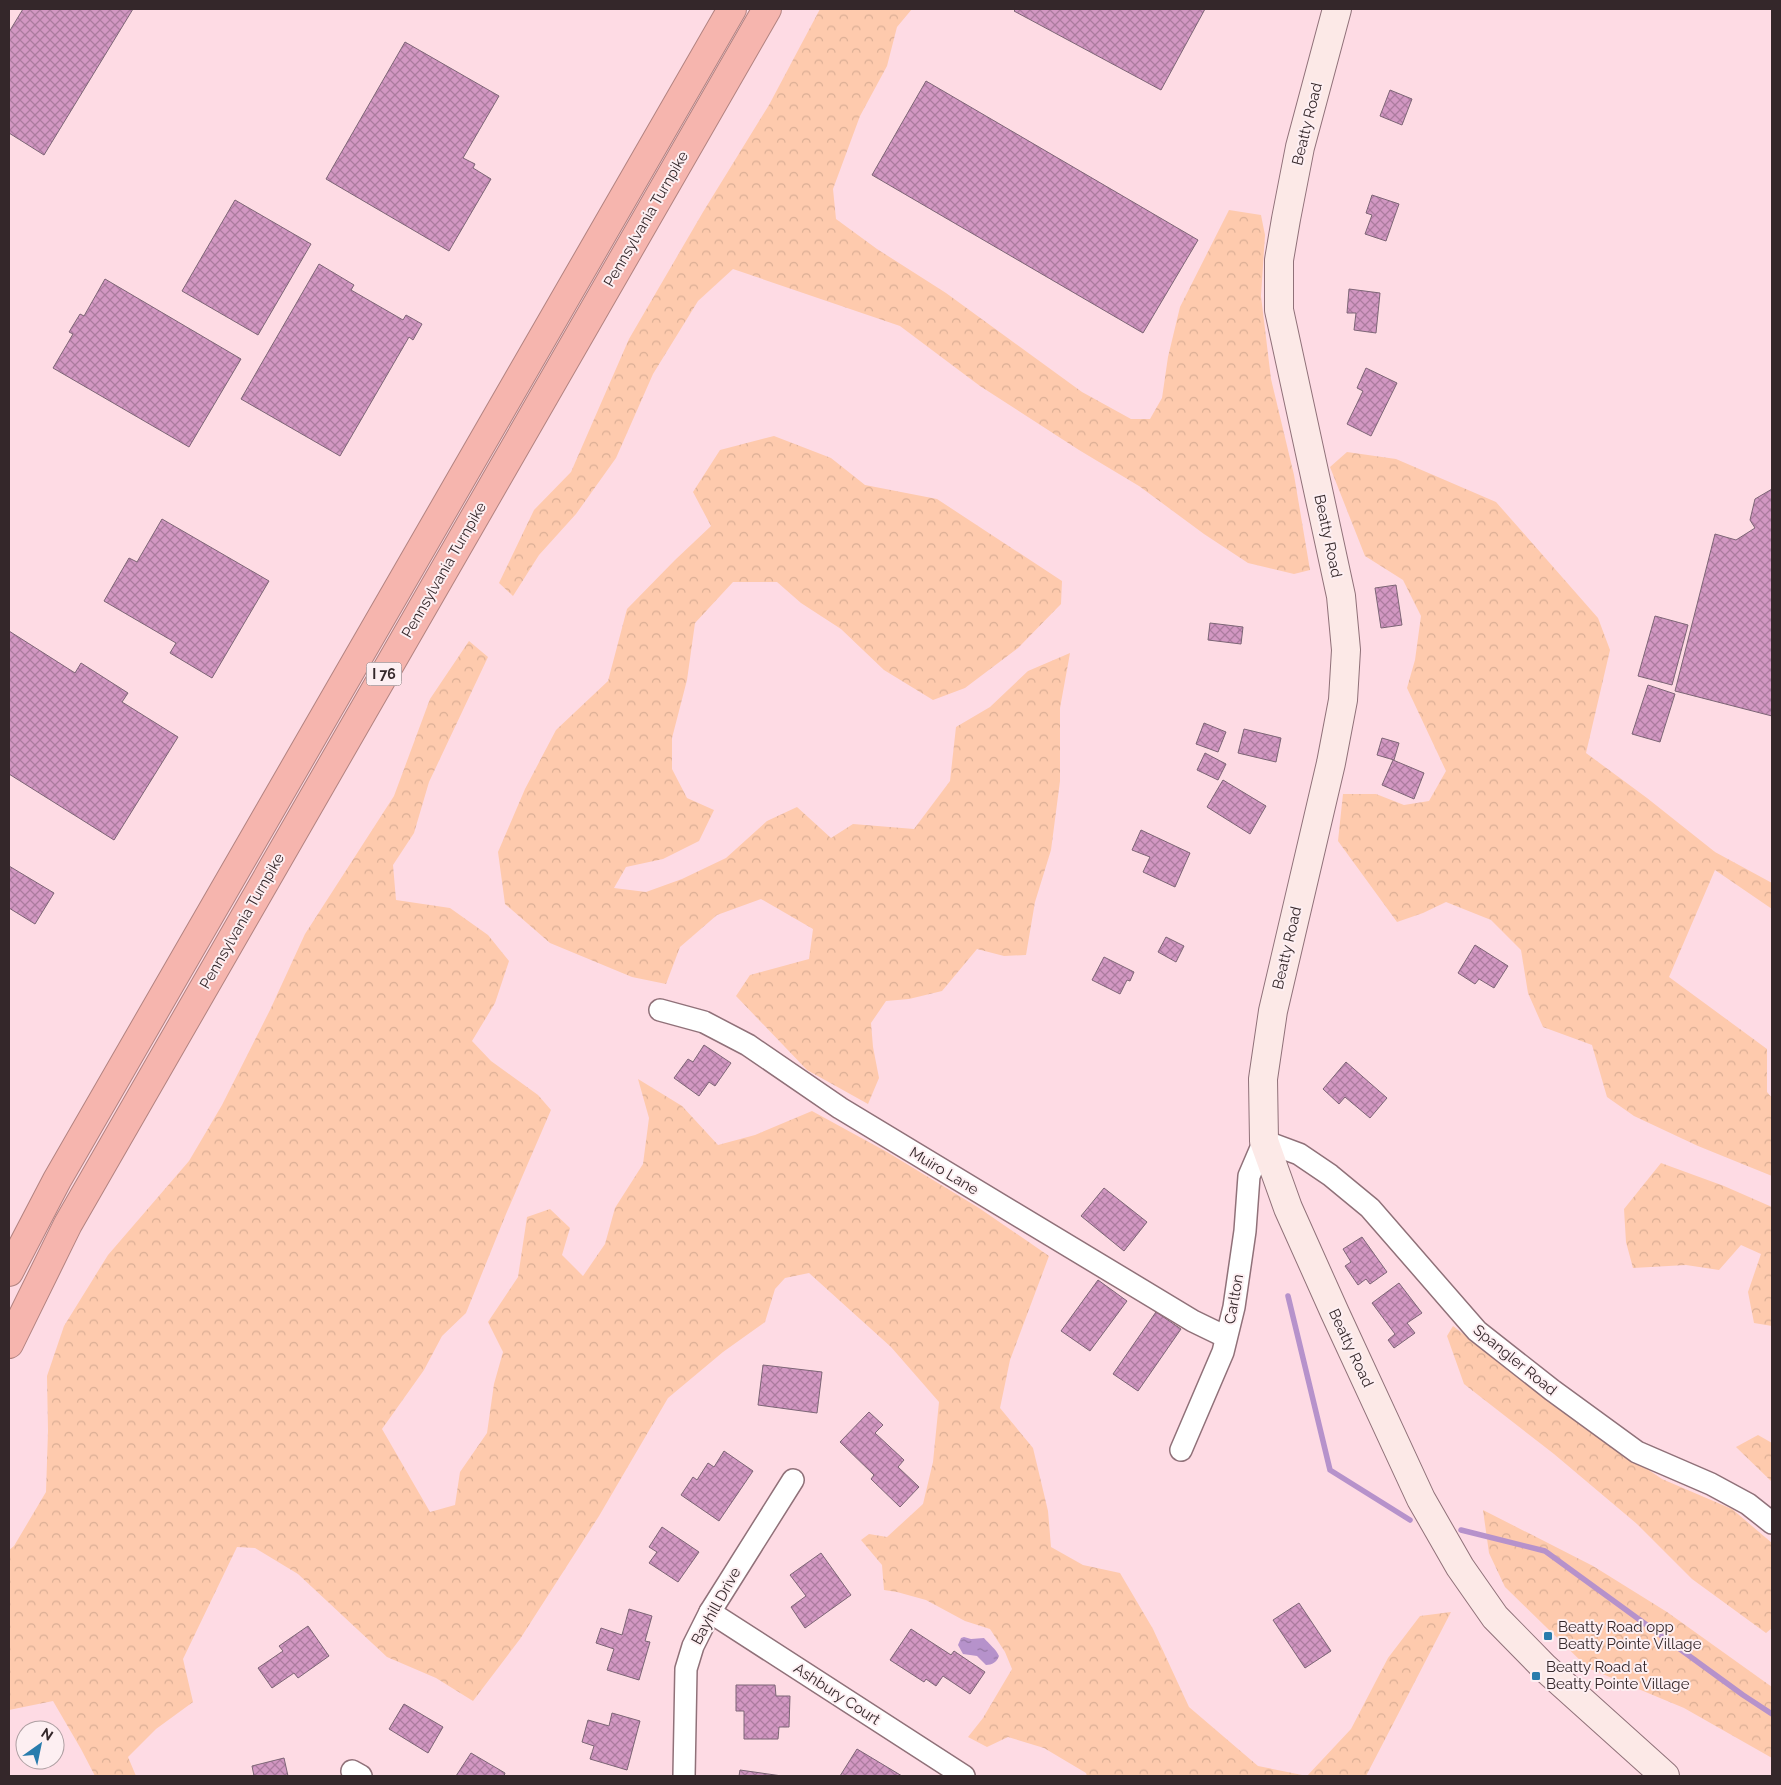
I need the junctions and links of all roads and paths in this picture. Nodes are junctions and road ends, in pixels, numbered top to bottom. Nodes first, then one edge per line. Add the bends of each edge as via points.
1 (732, 9) edge
2 (767, 9) edge
3 (1337, 9) edge
4 (660, 1010) dead end
5 (1264, 1141) junction
6 (9, 1272) edge
7 (1226, 1337) junction
8 (9, 1344) edge
9 (1181, 1450) dead end
10 (793, 1480) dead end
11 (1772, 1523) edge
12 (710, 1612) junction
13 (684, 1776) edge
14 (964, 1776) edge
15 (1665, 1776) edge

1 - 6 highway, Pennsylvania Turnpike / I 76 via 72,1154
2 - 8 highway, Pennsylvania Turnpike / I 76 via 68,1224
3 - 5 street, Beatty Road via 1289,201 1279,260 1279,310 1341,596 1346,650 1343,700 1273,1011 1264,1080
4 - 7 street, Muiro Lane via 704,1022 748,1045 840,1108 1193,1321
5 - 7 street, Carlton via 1249,1176 1241,1260
5 - 11 street, Spangler Road via 1299,1154 1370,1208 1477,1332 1552,1390 1636,1452 1711,1484 1748,1504
5 - 15 street, Beatty Road via 1288,1208 1335,1313 1421,1499 1460,1567 1495,1617 1532,1655
7 - 9 street, Carlton via 1223,1352
10 - 12 street, Bayhill Drive
12 - 13 street, Bayhill Drive via 686,1669
12 - 14 street, Ashbury Court

